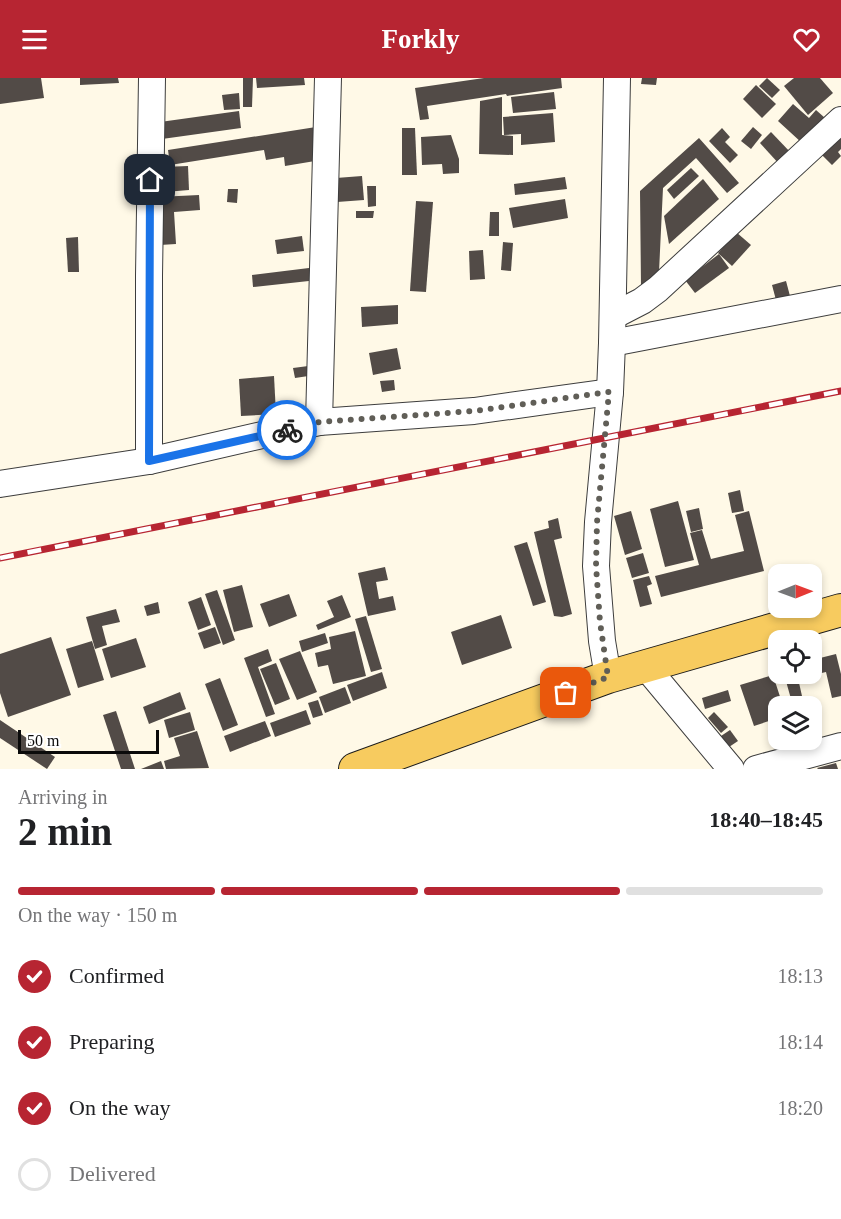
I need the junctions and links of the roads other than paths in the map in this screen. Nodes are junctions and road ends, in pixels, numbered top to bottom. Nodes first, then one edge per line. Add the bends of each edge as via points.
1 (152, 78) edge
2 (328, 78) edge
3 (617, 78) edge
4 (841, 120) edge
5 (841, 299) edge
6 (613, 316) junction
7 (612, 343) junction
8 (609, 392) junction
9 (320, 422) junction
10 (149, 461) junction
11 (0, 484) edge
12 (841, 610) edge
13 (646, 667) junction
14 (608, 677) junction
15 (841, 746) edge
16 (355, 769) edge
17 (731, 769) edge
18 (756, 769) edge

1 - 10 street
2 - 9 street
3 - 6 street
4 - 6 street via 658,289
5 - 7 street
6 - 7 street
7 - 8 street
8 - 9 street via 474,411
8 - 14 street via 596,566
9 - 10 street
10 - 11 street
12 - 13 main road
13 - 14 main road
13 - 17 street
14 - 16 main road
15 - 18 street

